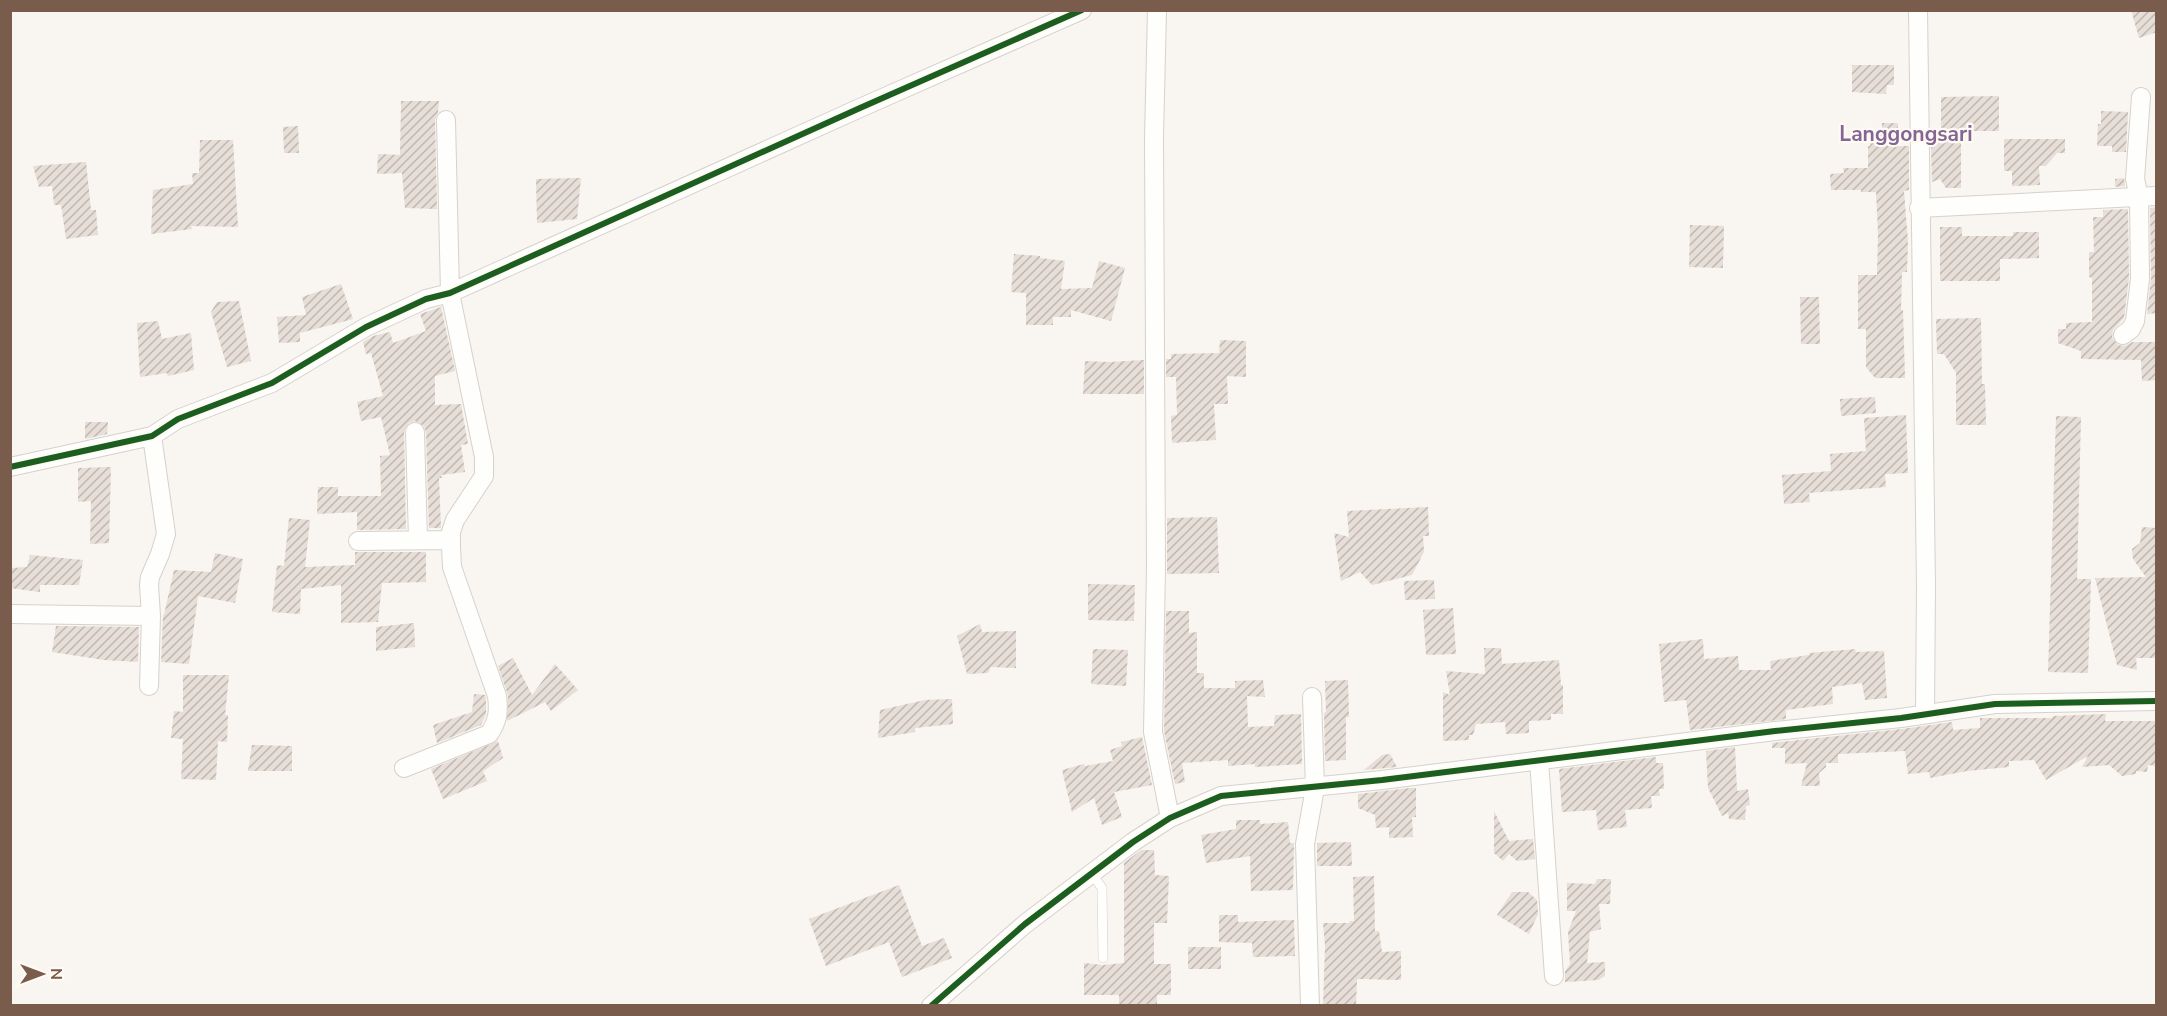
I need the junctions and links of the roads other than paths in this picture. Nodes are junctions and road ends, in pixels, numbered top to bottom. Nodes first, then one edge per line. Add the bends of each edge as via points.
1 (1082, 10) edge
2 (1158, 10) edge
3 (1917, 10) edge
4 (2141, 97) dead end
5 (446, 120) dead end
6 (2148, 196) edge
7 (1919, 208) junction
8 (450, 293) junction
9 (2123, 334) dead end
10 (415, 432) dead end
11 (152, 436) junction
12 (10, 467) edge
13 (418, 540) junction
14 (451, 540) junction
15 (358, 541) dead end
16 (10, 614) edge
17 (151, 616) junction
18 (149, 686) dead end
19 (1312, 697) dead end
20 (2157, 701) edge
21 (1925, 714) junction
22 (1539, 760) junction
23 (404, 768) dead end
24 (1315, 788) junction
25 (1170, 818) junction
26 (1089, 875) junction
27 (1103, 958) dead end
28 (1554, 975) dead end
29 (931, 1005) edge
30 (1310, 1005) edge

1 - 8 street
2 - 25 street via 1154,138 1153,732
3 - 7 street
4 - 6 street via 2135,179
5 - 8 street
6 - 7 street
6 - 9 street via 2135,321
7 - 21 street
8 - 11 street via 426,299 366,327 272,382 178,419
8 - 14 street via 484,457 484,476 454,520
10 - 13 street
11 - 12 street
11 - 17 street via 166,534 150,577
13 - 14 street
13 - 15 street
14 - 23 street via 452,567 497,696 496,723 489,734
16 - 17 street
17 - 18 street
19 - 24 street
20 - 21 street via 1995,704
21 - 22 street
22 - 24 street
22 - 28 street
24 - 25 street via 1221,796
24 - 30 street via 1305,844
25 - 26 street
26 - 27 lane via 1101,888
26 - 29 street

